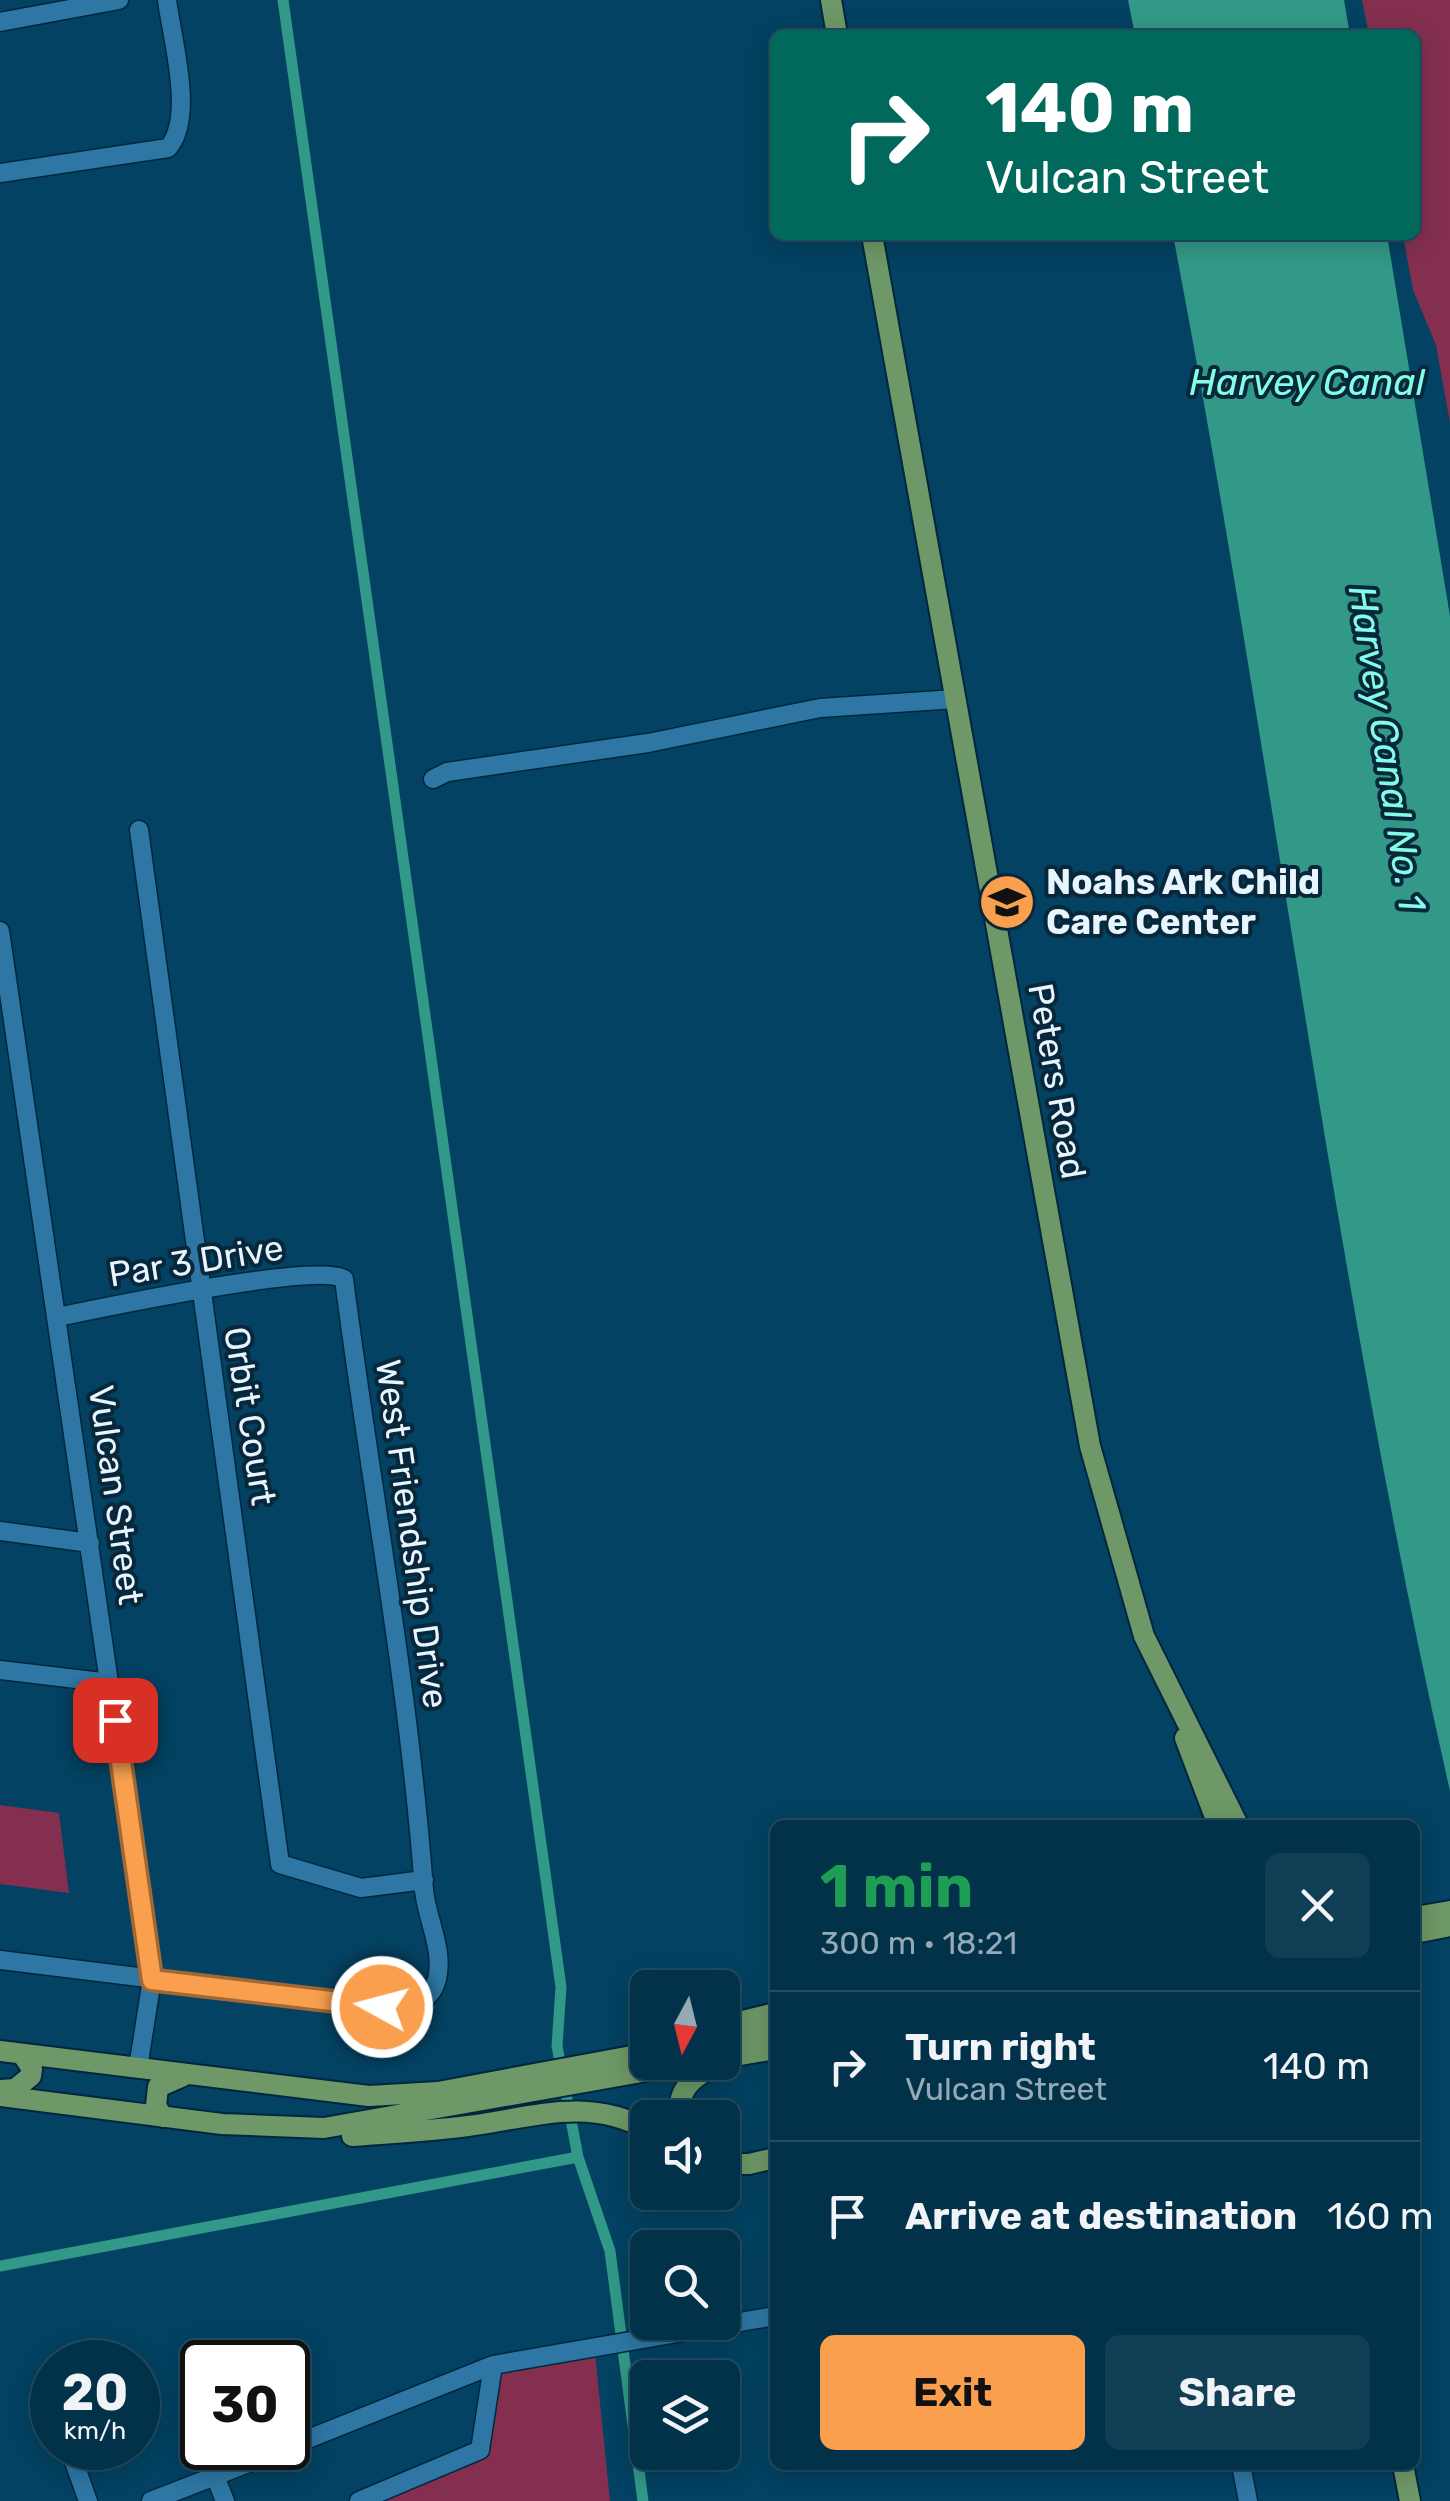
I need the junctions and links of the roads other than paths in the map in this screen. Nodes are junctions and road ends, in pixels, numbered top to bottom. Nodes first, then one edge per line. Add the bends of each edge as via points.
1 (119, 0) edge
2 (167, 0) edge
3 (831, 0) edge
4 (0, 22) edge
5 (836, 30) edge
6 (0, 174) edge
7 (873, 240) edge
8 (956, 700) junction
9 (433, 779) dead end
10 (140, 830) dead end
11 (0, 930) edge
12 (9, 1030) edge
13 (344, 1279) joint
14 (199, 1291) junction
15 (58, 1316) junction
16 (0, 1531) edge
17 (90, 1542) junction
18 (0, 1670) edge
19 (110, 1683) junction
20 (1171, 1693) junction
21 (1216, 1820) edge
22 (1235, 1820) edge
23 (424, 1886) junction
24 (1450, 1911) edge
25 (1420, 1917) edge
26 (1450, 1926) edge
27 (1420, 1931) edge
28 (0, 1960) edge
29 (152, 1980) junction
30 (770, 2014) edge
31 (740, 2022) edge
32 (770, 2033) edge
33 (740, 2037) edge
34 (770, 2050) edge
35 (0, 2051) edge
36 (22, 2054) junction
37 (740, 2055) edge
38 (630, 2057) edge
39 (138, 2068) junction
40 (630, 2069) edge
41 (584, 2074) junction
42 (185, 2075) junction
43 (694, 2080) edge
44 (544, 2081) junction
45 (0, 2093) edge
46 (679, 2100) edge
47 (163, 2117) junction
48 (222, 2124) junction
49 (630, 2124) edge
50 (740, 2153) edge
51 (770, 2157) edge
52 (770, 2159) edge
53 (740, 2164) edge
54 (770, 2317) edge
55 (494, 2366) junction
56 (310, 2438) edge
57 (77, 2470) edge
58 (230, 2470) edge
59 (1242, 2470) edge
60 (1404, 2470) edge
61 (215, 2476) junction
62 (88, 2501) edge
63 (151, 2501) edge
64 (224, 2501) edge
65 (360, 2501) edge
66 (1248, 2501) edge
67 (1410, 2501) edge

1 - 4 street
2 - 6 street via 182,106 168,148
3 - 5 main road
7 - 8 main road, Peters Road
8 - 9 street via 820,708
8 - 20 main road, Peters Road via 1090,1446 1139,1620
10 - 14 street, Orbit Court
11 - 12 street, Vulcan Street
12 - 15 street, Vulcan Street
13 - 14 street, Par 3 Drive via 335,1274
13 - 23 street, West Friendship Drive
14 - 15 street, Par 3 Drive
14 - 23 street, Orbit Court via 280,1864 361,1888
15 - 17 street, Vulcan Street
16 - 17 street
17 - 19 street, Vulcan Street
18 - 19 street
19 - 29 street, Vulcan Street
20 - 21 main road, Peters Road
20 - 22 main road, Peters Road
23 - 29 street, West Friendship Drive via 439,1952 436,1982 408,2008
24 - 25 main road
26 - 27 main road
28 - 29 street
29 - 39 street, Vulcan Street
30 - 31 main road
32 - 33 main road
34 - 37 main road
35 - 36 main road
36 - 39 main road
36 - 45 main road via 31,2076
38 - 41 main road
39 - 42 main road
40 - 41 main road
41 - 44 main road
42 - 44 main road via 369,2096
42 - 47 main road via 158,2087 156,2106
43 - 46 main road
44 - 48 main road via 339,2126
45 - 47 main road
47 - 48 main road
48 - 49 main road via 246,2134 322,2138 548,2112 592,2110
50 - 51 main road
52 - 53 main road
54 - 55 street
55 - 56 street
55 - 65 street via 480,2450
57 - 62 street
58 - 61 street
59 - 66 street
60 - 67 main road
61 - 63 street
61 - 64 street

